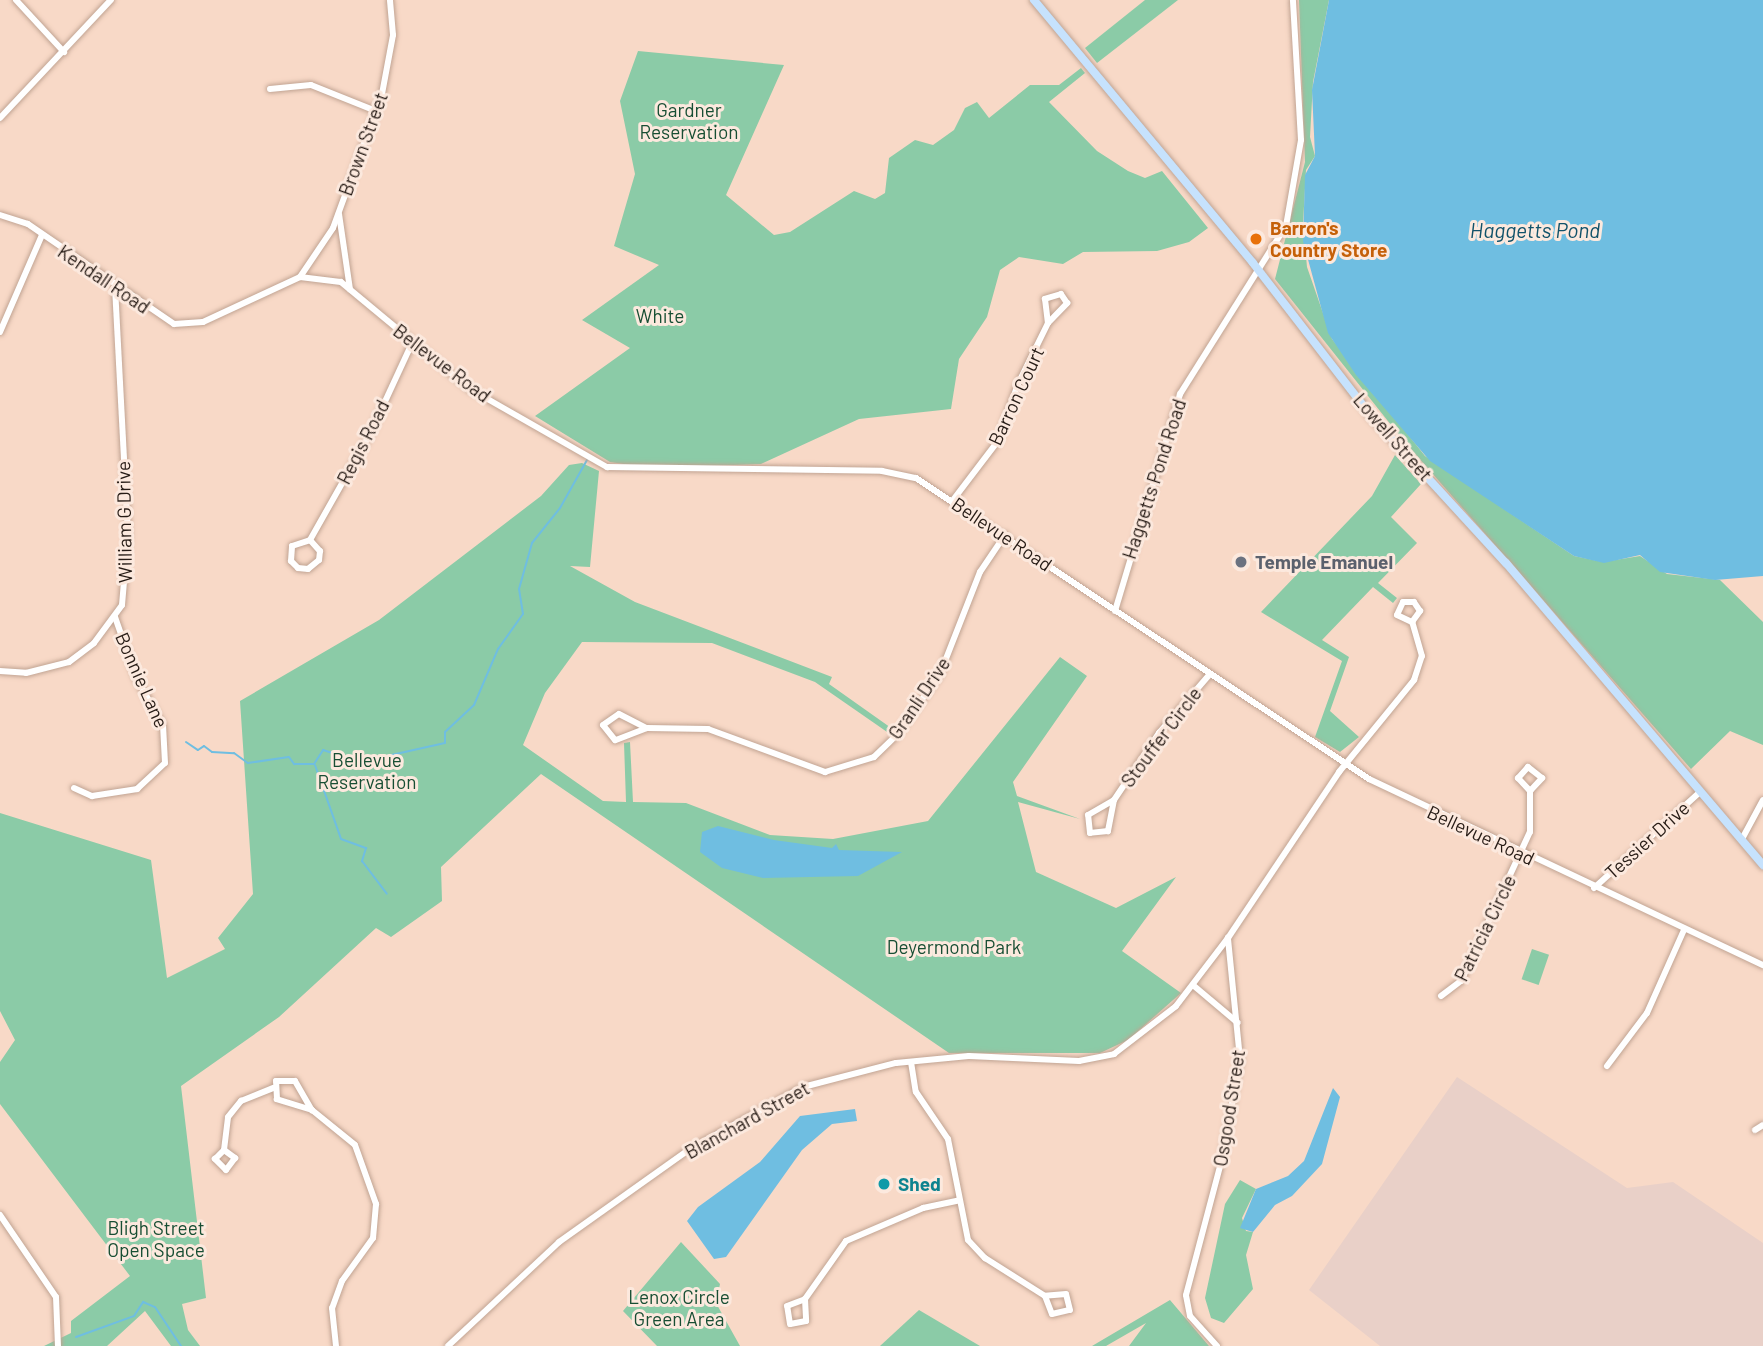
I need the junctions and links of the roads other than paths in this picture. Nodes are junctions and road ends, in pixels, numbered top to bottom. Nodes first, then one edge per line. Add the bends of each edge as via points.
1 (16, 0) edge
2 (111, 0) edge
3 (390, 0) edge
4 (1034, 0) edge
5 (1293, 0) edge
6 (64, 52) junction
7 (270, 89) dead end
8 (376, 111) junction
9 (0, 118) edge
10 (338, 212) junction
11 (0, 215) edge
12 (42, 235) junction
13 (1259, 271) junction
14 (300, 277) junction
15 (115, 288) junction
16 (350, 289) junction
17 (212, 318) joint
18 (1048, 323) junction
19 (0, 332) edge
20 (412, 343) junction
21 (953, 500) junction
22 (1005, 535) junction
23 (310, 540) junction
24 (1115, 611) junction
25 (115, 618) junction
26 (1412, 622) dead end
27 (0, 671) edge
28 (1209, 675) junction
29 (647, 728) junction
30 (1345, 765) junction
31 (74, 788) dead end
32 (1530, 792) dead end
33 (1700, 792) junction
34 (1114, 800) junction
35 (1763, 800) edge
36 (1742, 839) junction
37 (1521, 854) junction
38 (1763, 864) edge
39 (1594, 888) junction
40 (1684, 930) junction
41 (1228, 938) junction
42 (1763, 965) edge
43 (1194, 986) junction
44 (1441, 996) dead end
45 (1238, 1023) junction
46 (911, 1062) junction
47 (1607, 1066) dead end
48 (273, 1088) junction
49 (312, 1110) junction
50 (1763, 1125) edge
51 (1755, 1130) dead end
52 (224, 1150) dead end
53 (957, 1201) junction
54 (0, 1215) edge
55 (1045, 1296) junction
56 (805, 1299) junction
57 (58, 1346) edge
58 (336, 1346) edge
59 (448, 1346) edge
60 (1217, 1346) edge

1 - 6 street
2 - 6 street
3 - 8 street, Brown Street via 392,46
4 - 13 main road, Lowell Street
5 - 13 street, Haggetts Pond Road via 1300,78 1298,174 1286,226
6 - 9 street
7 - 8 street via 311,85
8 - 10 street, Brown Street
10 - 14 street, Brown Street via 321,251
10 - 16 street
11 - 12 street, Kendall Road
12 - 15 street, Kendall Road
12 - 19 street
13 - 24 street, Haggetts Pond Road via 1180,394
13 - 33 main road, Lowell Street via 1384,431 1498,554
14 - 16 street, Bellevue Road via 332,278
14 - 17 street, Bellevue Road
15 - 17 street, Kendall Road via 174,324
15 - 25 street, William G Drive via 129,567
16 - 20 street, Bellevue Road
18 - 18 street, Barron Court via 1067,303 1060,294 1045,299
18 - 21 street, Barron Court via 1018,384 998,441
20 - 21 street, Bellevue Road via 470,389 607,467 882,471 916,478
20 - 23 street, Regis Road via 370,434
21 - 22 street, Bellevue Road
22 - 24 street, Bellevue Road
22 - 29 street, Granli Drive via 980,572 940,674 896,736 874,757 825,772 719,732
23 - 23 street, Regis Road via 320,551 319,560 308,569 298,568 290,556 292,546
24 - 28 street, Bellevue Road
25 - 27 street via 69,662 26,673
25 - 31 street, Bonnie Lane via 136,677 163,726 165,763 137,789 92,796
26 - 30 street via 1422,656 1414,680
28 - 30 street, Bellevue Road
28 - 34 street, Stouffer Circle via 1159,733
29 - 29 street, Granli Drive via 615,740 603,725 619,714
30 - 37 street, Bellevue Road
30 - 41 street
32 - 37 street, Patricia Circle via 1533,821
33 - 36 main road, Lowell Street
33 - 39 street, Tessier Drive
34 - 34 street, Stouffer Circle via 1108,831 1090,833 1088,815
35 - 36 street
36 - 38 main road, Lowell Street
37 - 39 street, Bellevue Road
37 - 44 street, Patricia Circle via 1461,981
39 - 40 street, Bellevue Road
40 - 42 street, Bellevue Road
40 - 47 street via 1640,1026
41 - 43 street, Blanchard Street
41 - 45 street, Osgood Street
43 - 45 street
43 - 46 street, Blanchard Street via 1131,1044 1101,1057 1079,1062 969,1056
45 - 60 street, Osgood Street via 1240,1059 1230,1118 1186,1295 1190,1316
46 - 53 street via 916,1092 948,1139
46 - 59 street, Blanchard Street via 858,1069 803,1087 690,1149 559,1242
48 - 49 street via 281,1102
48 - 49 street via 279,1078 292,1078
48 - 52 street via 236,1106 224,1127
49 - 58 street via 358,1149 376,1204 373,1238 342,1280 332,1308
50 - 51 street
53 - 55 street via 963,1230 975,1250
53 - 56 street via 923,1208 849,1239
54 - 57 street via 56,1297
55 - 55 street via 1066,1294 1070,1310 1054,1315
56 - 56 street via 808,1319 790,1324 786,1308

